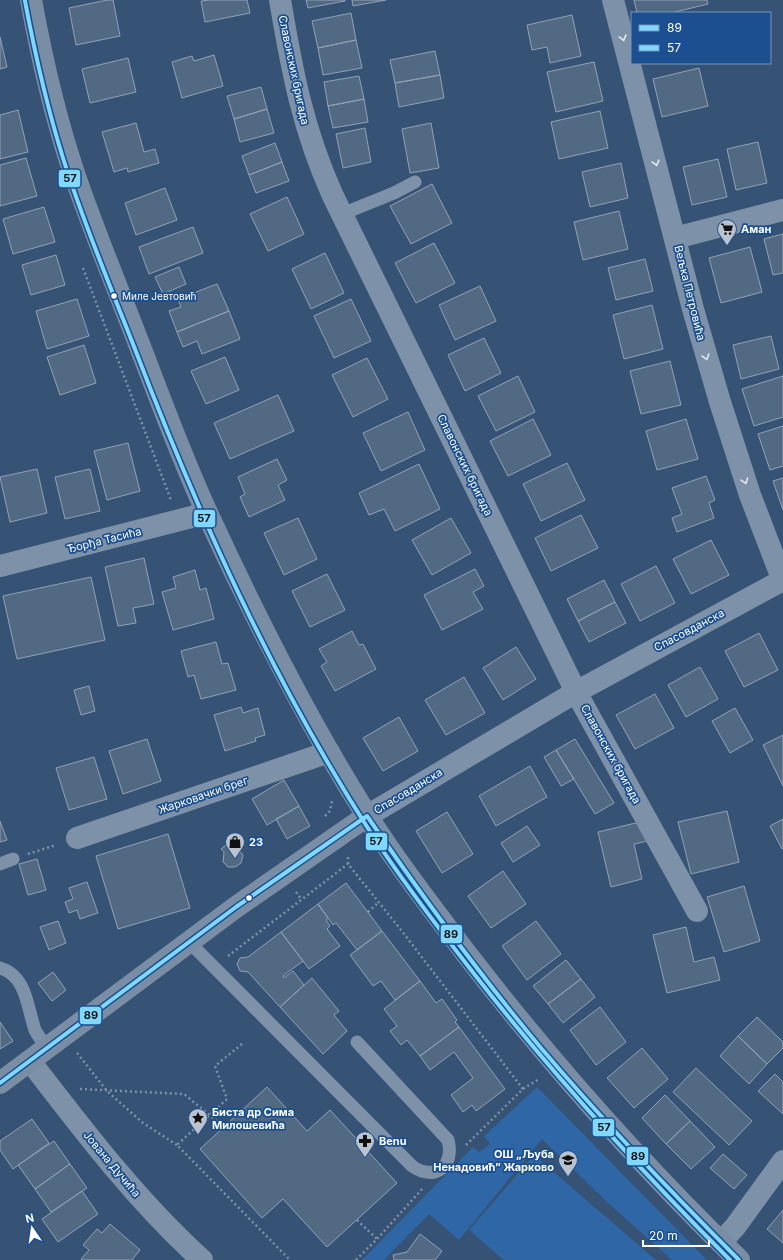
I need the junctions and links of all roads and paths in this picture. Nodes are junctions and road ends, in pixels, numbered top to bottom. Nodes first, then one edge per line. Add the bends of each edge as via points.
1 (31, 0) edge
2 (280, 0) edge
3 (613, 0) edge
4 (415, 182) dead end
5 (783, 210) edge
6 (342, 214) junction
7 (675, 238) junction
8 (83, 266) dead end
9 (207, 513) junction
10 (182, 520) junction
11 (0, 566) edge
12 (783, 581) edge
13 (576, 692) junction
14 (329, 752) junction
15 (332, 799) dead end
16 (367, 816) junction
17 (320, 822) dead end
18 (77, 838) joint
19 (13, 859) joint
20 (0, 864) edge
21 (379, 902) junction
22 (697, 911) dead end
23 (368, 912) dead end
24 (189, 942) junction
25 (214, 966) junction
26 (0, 968) edge
27 (357, 1042) dead end
28 (242, 1044) dead end
29 (73, 1048) dead end
30 (38, 1055) junction
31 (539, 1078) dead end
32 (0, 1083) edge
33 (49, 1086) junction
34 (523, 1089) junction
35 (107, 1091) junction
36 (210, 1114) junction
37 (224, 1127) dead end
38 (177, 1145) junction
39 (783, 1161) edge
40 (444, 1167) junction
41 (416, 1196) dead end
42 (357, 1220) dead end
43 (377, 1239) junction
44 (721, 1242) junction
45 (202, 1260) edge
46 (290, 1260) edge
47 (356, 1260) edge
48 (739, 1260) edge

1 - 9 street via 54,103 75,177
2 - 6 street, Славонских бригада via 293,73 308,132 320,167
3 -> 7 street, Вељка Петровића
4 - 6 lane
5 - 7 street
6 - 13 street, Славонских бригада
7 -> 12 street, Вељка Петровића via 720,402 750,495
8 - 10 path via 172,502
9 - 10 street, Ђорђа Тасића
9 - 14 street via 289,679
10 - 11 street, Ђорђа Тасића
12 - 13 street, Спасовданска
13 - 16 street, Спасовданска
13 - 22 street, Славонских бригада
14 - 16 street
14 - 18 street, Жарковачки брег
15 - 17 path via 330,811
16 - 24 street, Спасовданска
16 - 44 street via 433,910 544,1051 626,1144
18 - 19 path
19 - 20 lane
21 - 23 path
21 - 25 path via 348,864
21 - 34 path
24 - 25 lane
24 - 30 street, Спасовданска
25 - 40 lane via 412,1166 426,1173 436,1172
26 - 30 lane, Јована Дучића via 7,970 19,982 28,999
27 - 40 lane via 448,1140 450,1158
28 - 36 path via 215,1066 227,1099
29 - 35 path
30 - 32 street, Спасовданска
30 - 33 street, Јована Дучића
31 - 34 path
33 - 35 path
33 - 45 street, Јована Дучића via 133,1189 164,1224
34 - 40 path
35 - 36 path via 184,1094
35 - 38 path via 143,1123
36 - 37 path
36 - 38 path
38 - 46 path
39 - 44 street
41 - 43 path
42 - 43 path
43 - 47 path
44 - 48 street

